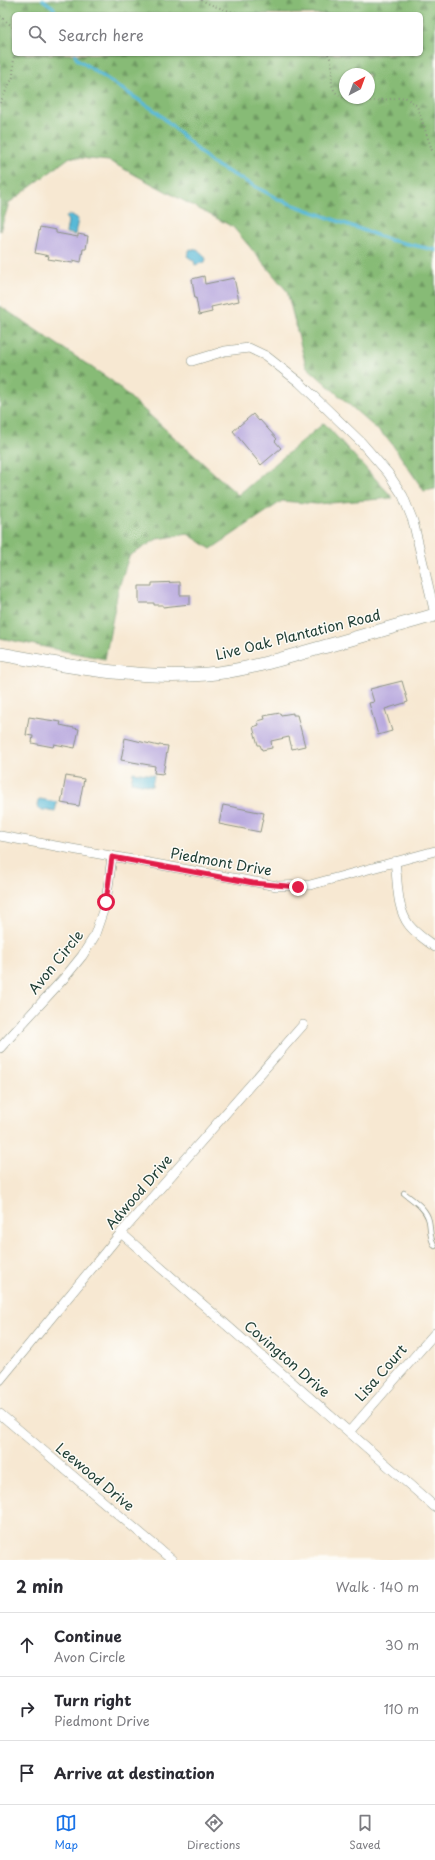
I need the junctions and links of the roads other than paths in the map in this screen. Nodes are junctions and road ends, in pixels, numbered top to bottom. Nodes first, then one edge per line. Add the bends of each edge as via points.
1 (192, 361) dead end
2 (435, 614) edge
3 (0, 654) edge
4 (0, 836) edge
5 (435, 851) edge
6 (112, 857) junction
7 (395, 861) junction
8 (435, 947) edge
9 (303, 1025) dead end
10 (0, 1048) edge
11 (404, 1192) dead end
12 (121, 1233) junction
13 (435, 1246) edge
14 (435, 1333) edge
15 (0, 1380) edge
16 (0, 1414) edge
17 (349, 1432) junction
18 (435, 1507) edge
19 (172, 1560) edge

1 - 2 street via 224,351 250,348 266,356 299,382 361,442 403,496 413,521
2 - 3 street, Live Oak Plantation Road via 296,655 208,674 140,675
4 - 6 street, Piedmont Drive
5 - 7 street, Piedmont Drive
6 - 7 street, Piedmont Drive via 276,886 310,885
6 - 10 street, Avon Circle via 106,902 94,937 65,977
7 - 8 street via 404,916 415,932
9 - 12 street, Adwood Drive
11 - 13 lane via 426,1213 430,1240
12 - 15 street, Adwood Drive
12 - 17 street, Covington Drive
14 - 17 street, Lisa Court
16 - 19 street, Leewood Drive
17 - 18 street, Covington Drive

